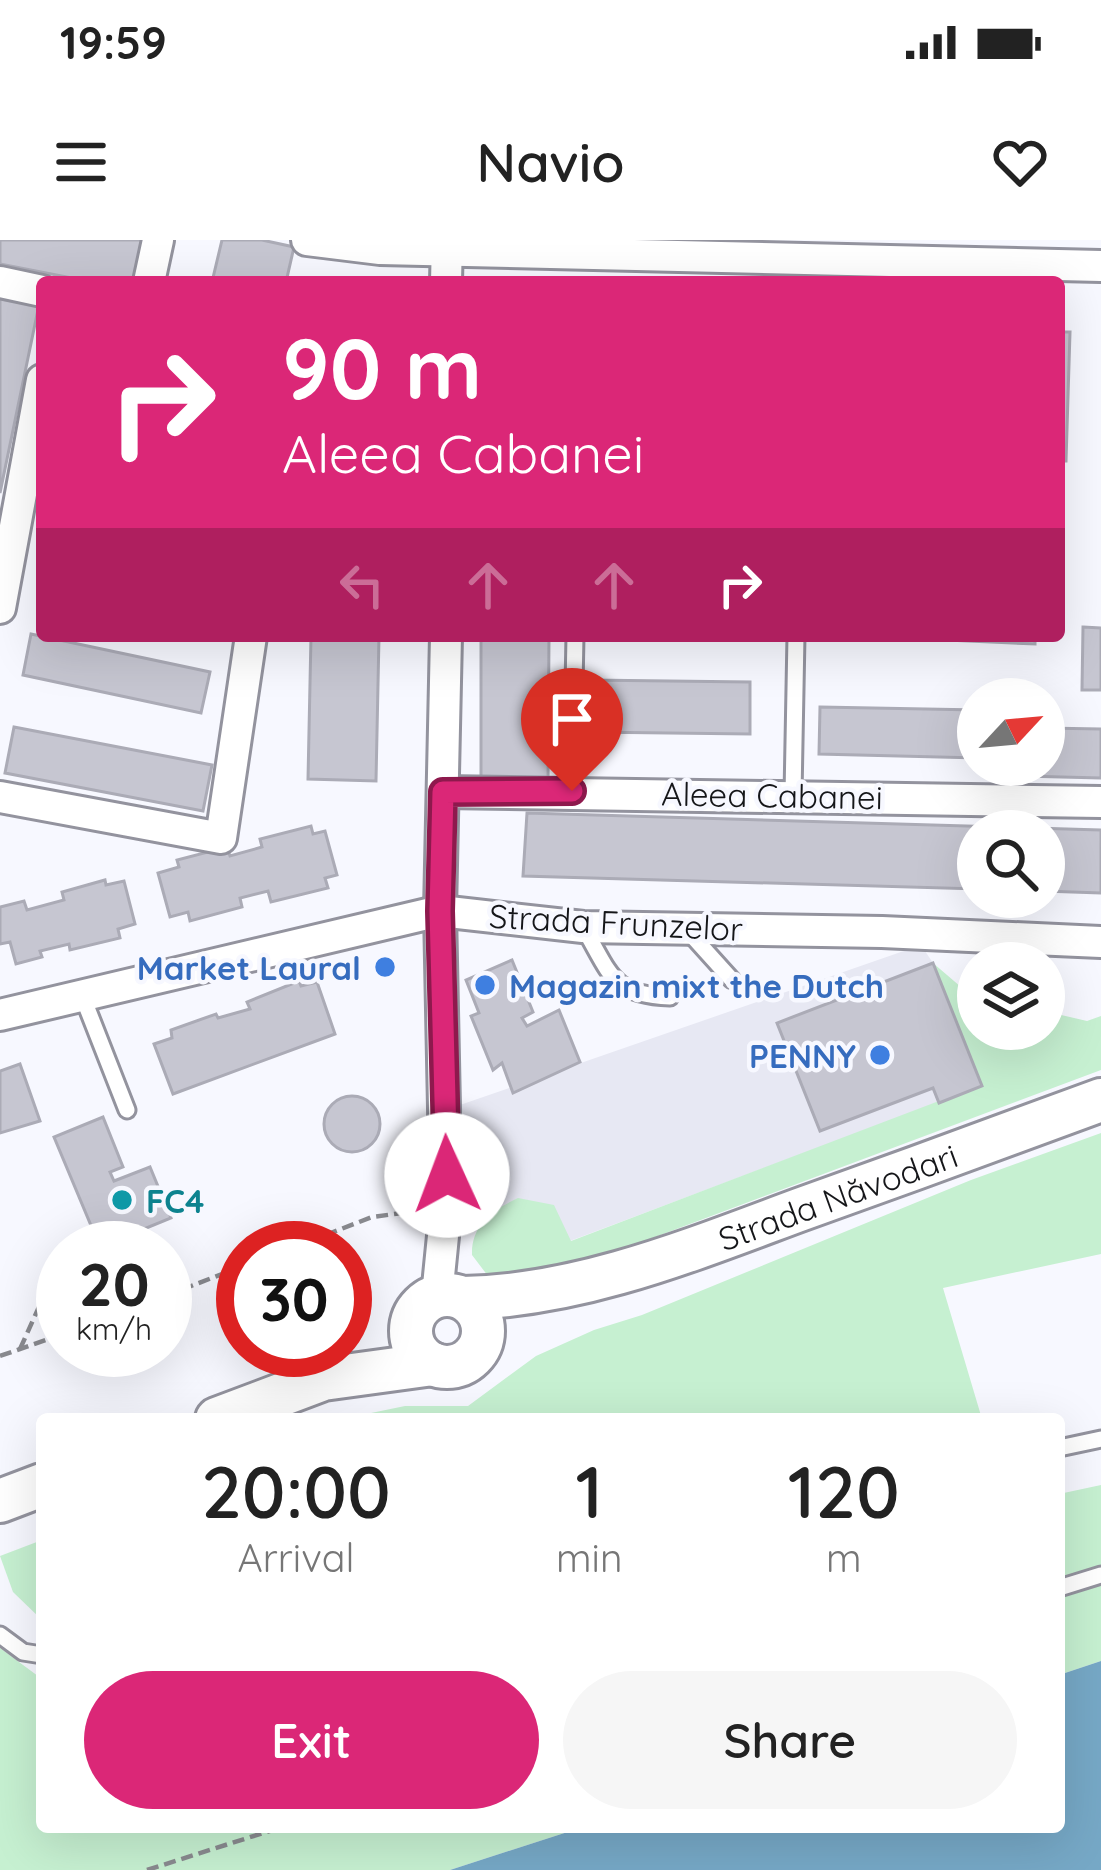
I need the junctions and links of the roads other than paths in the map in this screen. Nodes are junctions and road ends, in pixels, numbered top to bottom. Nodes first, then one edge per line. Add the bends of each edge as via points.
1 (158, 240) edge
2 (307, 240) edge
3 (447, 245) edge
4 (577, 246) edge
5 (986, 252) edge
6 (810, 260) edge
7 (1101, 266) edge
8 (150, 276) edge
9 (446, 276) edge
10 (0, 282) edge
11 (36, 290) edge
12 (36, 413) edge
13 (0, 608) edge
14 (250, 642) edge
15 (446, 642) edge
16 (575, 642) edge
17 (796, 642) edge
18 (572, 791) junction
19 (443, 792) junction
20 (793, 795) junction
21 (0, 797) edge
22 (1101, 802) edge
23 (440, 911) junction
24 (583, 927) junction
25 (686, 929) junction
26 (1101, 942) edge
27 (732, 980) dead end
28 (82, 994) junction
29 (670, 997) dead end
30 (0, 1015) edge
31 (1101, 1100) edge
32 (127, 1110) dead end
33 (574, 1285) junction
34 (439, 1301) junction
35 (480, 1347) junction
36 (433, 1364) junction
37 (323, 1379) junction
38 (233, 1413) edge
39 (1101, 1438) edge
40 (1065, 1447) edge
41 (36, 1487) edge
42 (0, 1501) edge
43 (1101, 1575) edge
44 (1065, 1586) edge
45 (0, 1635) edge
46 (36, 1654) edge

1 - 8 street
2 - 3 street via 380,249
3 - 4 street
3 - 9 street
4 - 6 street
5 - 6 street
5 - 7 street
10 - 11 street
12 - 13 street
14 - 21 street via 220,838
15 - 19 street
16 - 18 lane
17 - 20 lane
18 - 19 street, Aleea Cabanei
18 - 20 street, Aleea Cabanei
19 - 23 street
20 - 22 street, Aleea Cabanei
23 - 24 street, Strada Frunzelor
23 - 28 street, Strada Frunzelor
23 - 34 street via 446,1206
24 - 25 street, Strada Frunzelor
24 - 29 lane via 614,979 636,996
25 - 26 street, Strada Frunzelor
25 - 27 lane
28 - 30 street, Strada Frunzelor
28 - 32 lane
31 - 33 main road, Strada Năvodari
33 - 34 main road
33 - 35 main road
34 - 35 main road via 480,1314
34 - 36 main road via 411,1334
34 - 37 main road
35 - 36 main road via 465,1363
36 - 37 main road
37 - 38 main road
39 - 40 lane
41 - 42 main road
43 - 44 lane
45 - 46 lane

